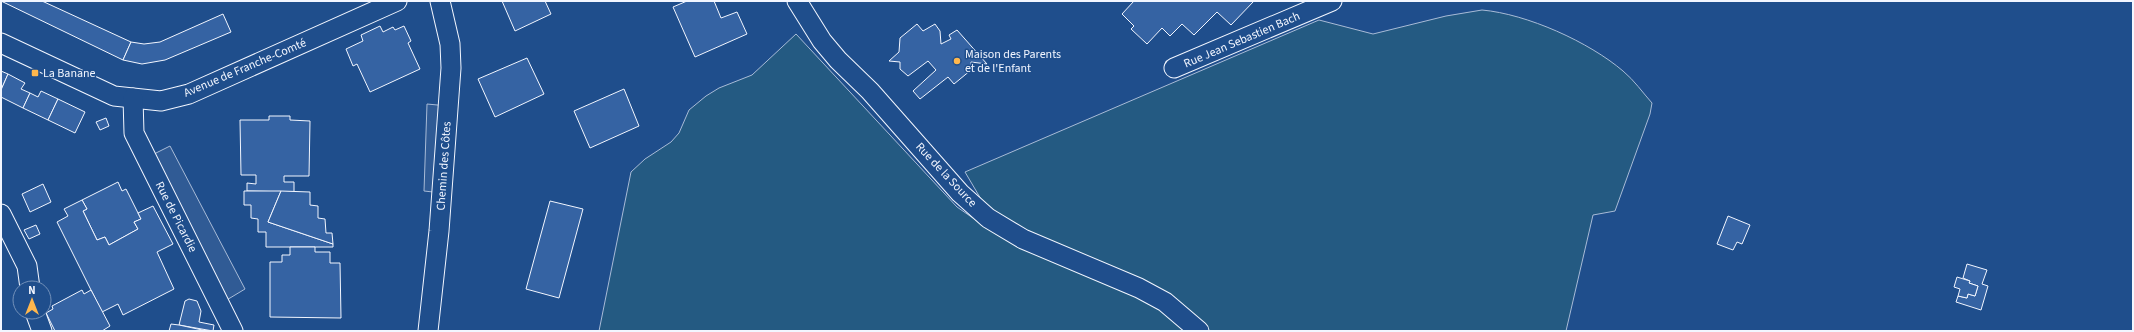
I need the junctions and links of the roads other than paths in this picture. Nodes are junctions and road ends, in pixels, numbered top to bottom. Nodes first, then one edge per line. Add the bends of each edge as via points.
1 (397, 1) edge
2 (440, 1) edge
3 (797, 1) edge
4 (1332, 1) edge
5 (1, 43) edge
6 (1174, 68) dead end
7 (133, 98) junction
8 (1, 214) edge
9 (29, 280) edge
10 (38, 320) edge
11 (42, 331) edge
12 (234, 331) edge
13 (428, 331) edge
14 (1199, 331) edge

1 - 7 street, Avenue de Franche-Comté via 189,94 160,101
2 - 13 street, Chemin des Côtes via 450,44 451,68 440,231
3 - 14 street, Rue de la Source via 838,60 870,91 960,193 988,218 1023,239 1139,288 1165,302
4 - 6 street, Rue Jean Sebastien Bach
5 - 7 street, Avenue de Franche-Comté via 114,96
7 - 12 street, Rue de Picardie via 134,133
8 - 9 street via 27,266
10 - 11 street

